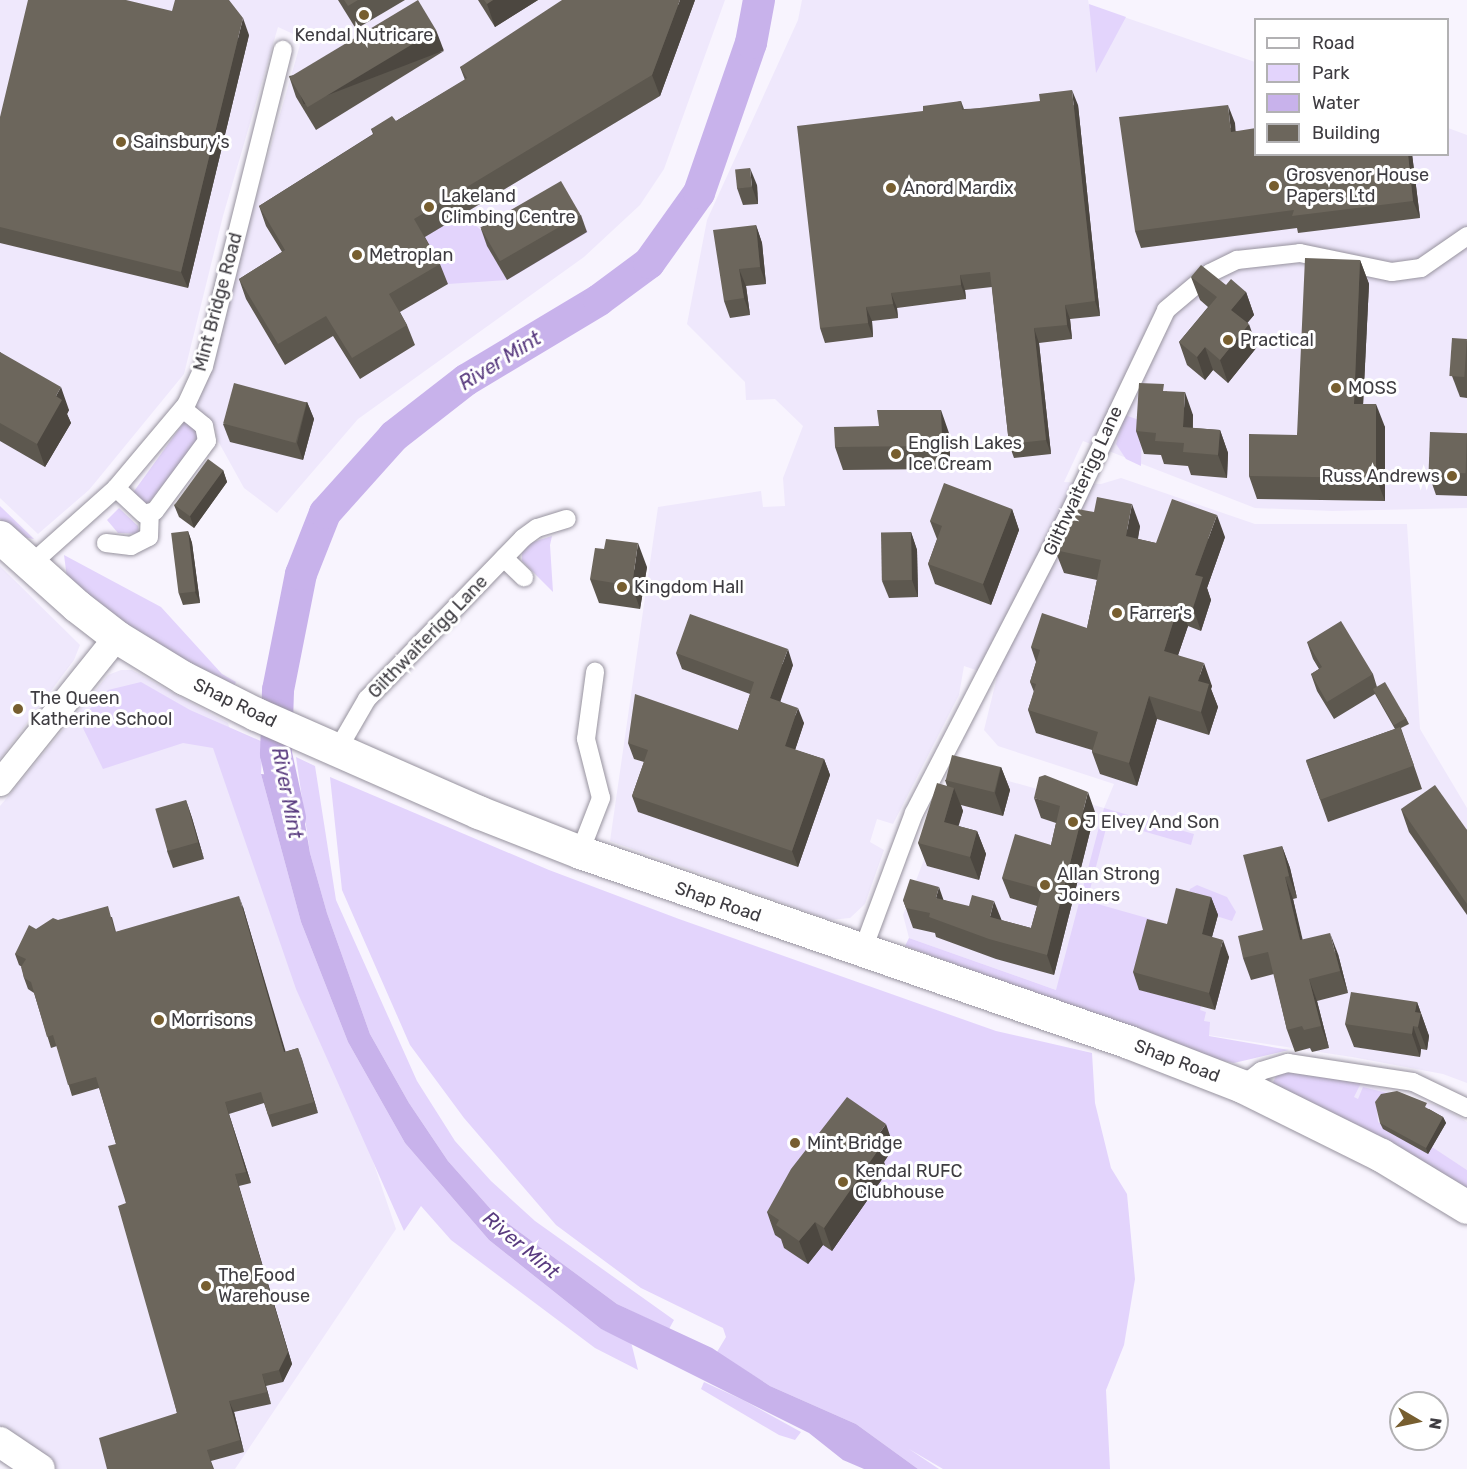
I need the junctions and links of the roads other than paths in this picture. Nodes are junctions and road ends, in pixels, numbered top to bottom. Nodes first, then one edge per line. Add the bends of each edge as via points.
1 (283, 50) dead end
2 (1467, 236) edge
3 (183, 409) junction
4 (116, 488) junction
5 (150, 513) junction
6 (567, 519) dead end
7 (0, 537) edge
8 (106, 543) dead end
9 (504, 558) junction
10 (30, 565) junction
11 (524, 577) dead end
12 (117, 637) junction
13 (595, 672) dead end
14 (338, 749) junction
15 (0, 783) edge
16 (580, 852) junction
17 (862, 952) junction
18 (1242, 1086) junction
19 (1467, 1108) edge
20 (1467, 1207) edge
21 (0, 1442) edge
22 (40, 1469) edge

1 - 3 street, Mint Bridge Road via 204,366
2 - 17 street, Gilthwaiterigg Lane via 1421,268 1392,272 1300,253 1238,260 1210,273 1166,310 1067,518 914,813
3 - 4 street, Mint Bridge Road
3 - 5 street via 204,426 207,441
4 - 5 street via 144,514
4 - 10 street, Mint Bridge Road
5 - 8 street via 149,537 131,546
6 - 9 street, Gilthwaiterigg Lane via 537,528
7 - 10 highway, Shap Road
9 - 11 street
9 - 14 street, Gilthwaiterigg Lane via 367,699
10 - 12 highway, Shap Road
12 - 14 highway, Shap Road via 184,678
12 - 15 street
13 - 16 street via 586,739 601,798
14 - 16 highway, Shap Road
16 - 17 highway, Shap Road
17 - 18 highway, Shap Road via 1129,1042
18 - 19 street via 1262,1071 1288,1063 1413,1082
18 - 20 highway, Shap Road via 1381,1155
21 - 22 main road

